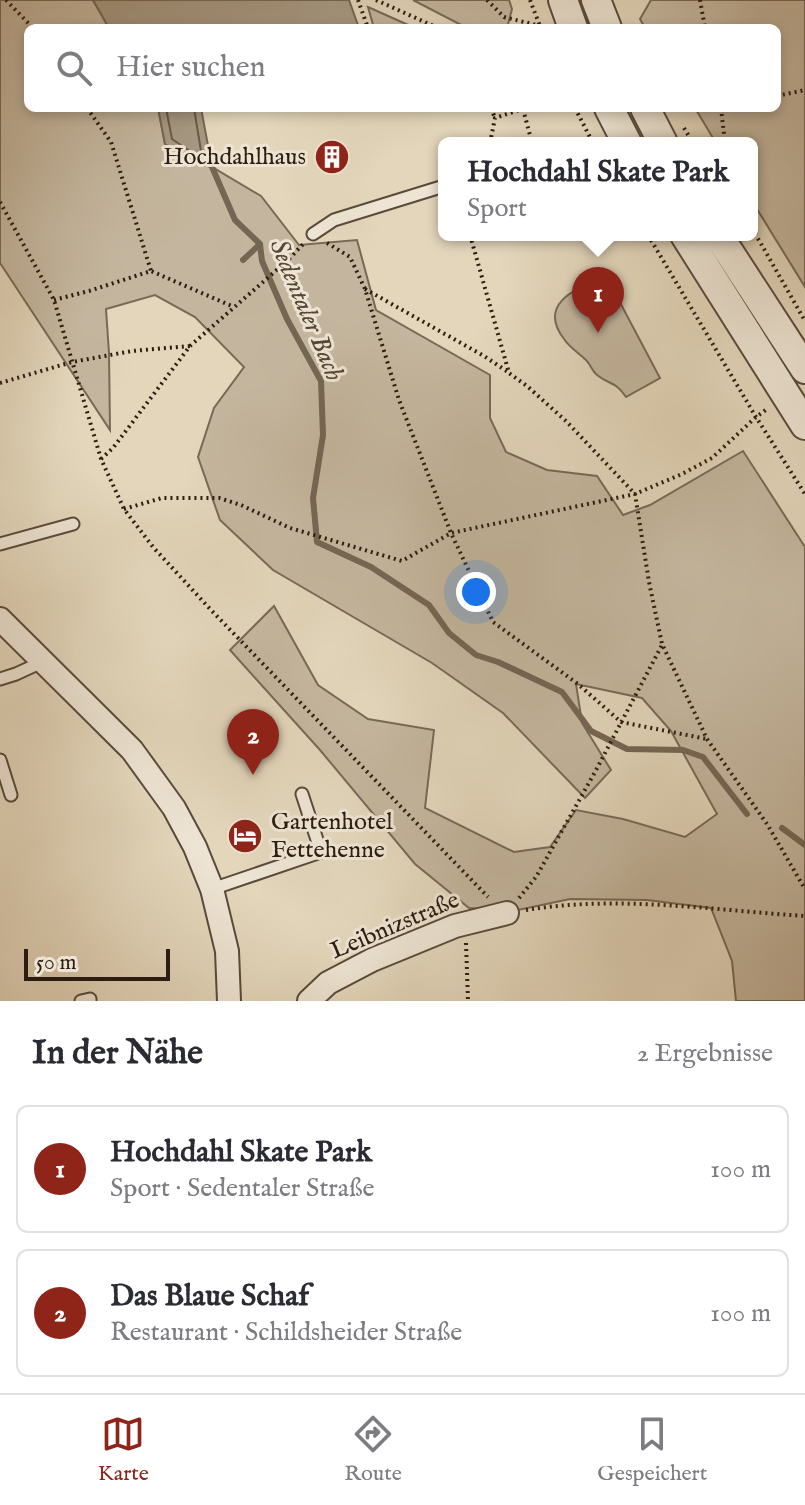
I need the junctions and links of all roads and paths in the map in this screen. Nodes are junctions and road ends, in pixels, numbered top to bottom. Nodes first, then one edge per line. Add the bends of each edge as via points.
1 (6, 0) edge
2 (358, 0) edge
3 (376, 0) edge
4 (487, 0) edge
5 (530, 0) edge
6 (563, 0) edge
7 (700, 0) edge
8 (29, 24) edge
9 (367, 24) edge
10 (429, 24) edge
11 (530, 24) edge
12 (540, 24) edge
13 (572, 24) edge
14 (704, 24) edge
15 (805, 90) edge
16 (781, 95) edge
17 (90, 112) edge
18 (493, 112) edge
19 (512, 112) edge
20 (525, 112) edge
21 (577, 112) edge
22 (611, 112) edge
23 (647, 112) edge
24 (721, 112) edge
25 (495, 118) junction
26 (491, 137) edge
27 (531, 137) edge
28 (590, 137) edge
29 (623, 137) edge
30 (660, 137) edge
31 (724, 137) edge
32 (438, 188) edge
33 (0, 202) edge
34 (313, 234) junction
35 (758, 239) edge
36 (472, 241) edge
37 (652, 241) edge
38 (689, 241) edge
39 (722, 241) edge
40 (151, 271) junction
41 (365, 289) junction
42 (54, 300) junction
43 (234, 307) junction
44 (805, 321) edge
45 (190, 346) junction
46 (802, 358) edge
47 (72, 362) junction
48 (770, 369) junction
49 (509, 373) junction
50 (0, 383) edge
51 (756, 417) junction
52 (805, 425) edge
53 (101, 459) junction
54 (635, 494) junction
55 (805, 494) edge
56 (124, 509) junction
57 (73, 524) dead end
58 (451, 533) junction
59 (0, 544) edge
60 (0, 619) edge
61 (662, 644) junction
62 (42, 662) junction
63 (0, 679) edge
64 (621, 722) junction
65 (707, 739) junction
66 (0, 760) edge
67 (302, 794) dead end
68 (11, 795) dead end
69 (212, 889) junction
70 (805, 889) edge
71 (502, 914) junction
72 (805, 916) edge
73 (466, 923) junction
74 (81, 1001) edge
75 (90, 1001) edge
76 (229, 1001) edge
77 (309, 1001) edge
78 (468, 1001) edge

1 - 8 path
2 - 9 path
3 - 10 path
4 - 11 path via 504,17
5 - 12 path
6 - 13 street
7 - 14 path
15 - 16 path
17 - 40 path via 111,142
18 - 25 path
19 - 25 path
20 - 27 path
21 - 28 path
22 - 29 street
23 - 30 street
24 - 31 path
25 - 26 path
32 - 34 lane via 334,220
33 - 42 path
34 - 41 path via 350,257
34 - 43 path
35 - 44 path
36 - 49 path
37 - 51 path
38 - 48 street
39 - 46 street
40 - 42 path
40 - 43 path
41 - 49 path
41 - 58 path via 399,400
42 - 47 path
43 - 45 path
45 - 47 path
45 - 53 path
46 - 48 street
47 - 50 path
47 - 53 path
48 - 52 street
49 - 54 path via 566,421
51 - 54 path via 712,458
51 - 55 path
53 - 56 path
54 - 58 path
54 - 61 path
56 - 58 path via 162,498 219,498 290,528 402,561
56 - 71 path via 211,610
57 - 59 lane
58 - 64 path via 493,622
60 - 62 street
61 - 64 path
61 - 65 path
62 - 63 lane
62 - 69 street via 132,750 174,808
64 - 65 path
64 - 71 path via 536,877
65 - 70 path
66 - 68 lane
67 - 69 lane via 321,852
69 - 76 street via 227,951
71 - 72 path via 617,903
71 - 73 street, Leibnizstraße
73 - 77 street, Leibnizstraße via 372,960 328,983
73 - 78 path
74 - 75 lane

